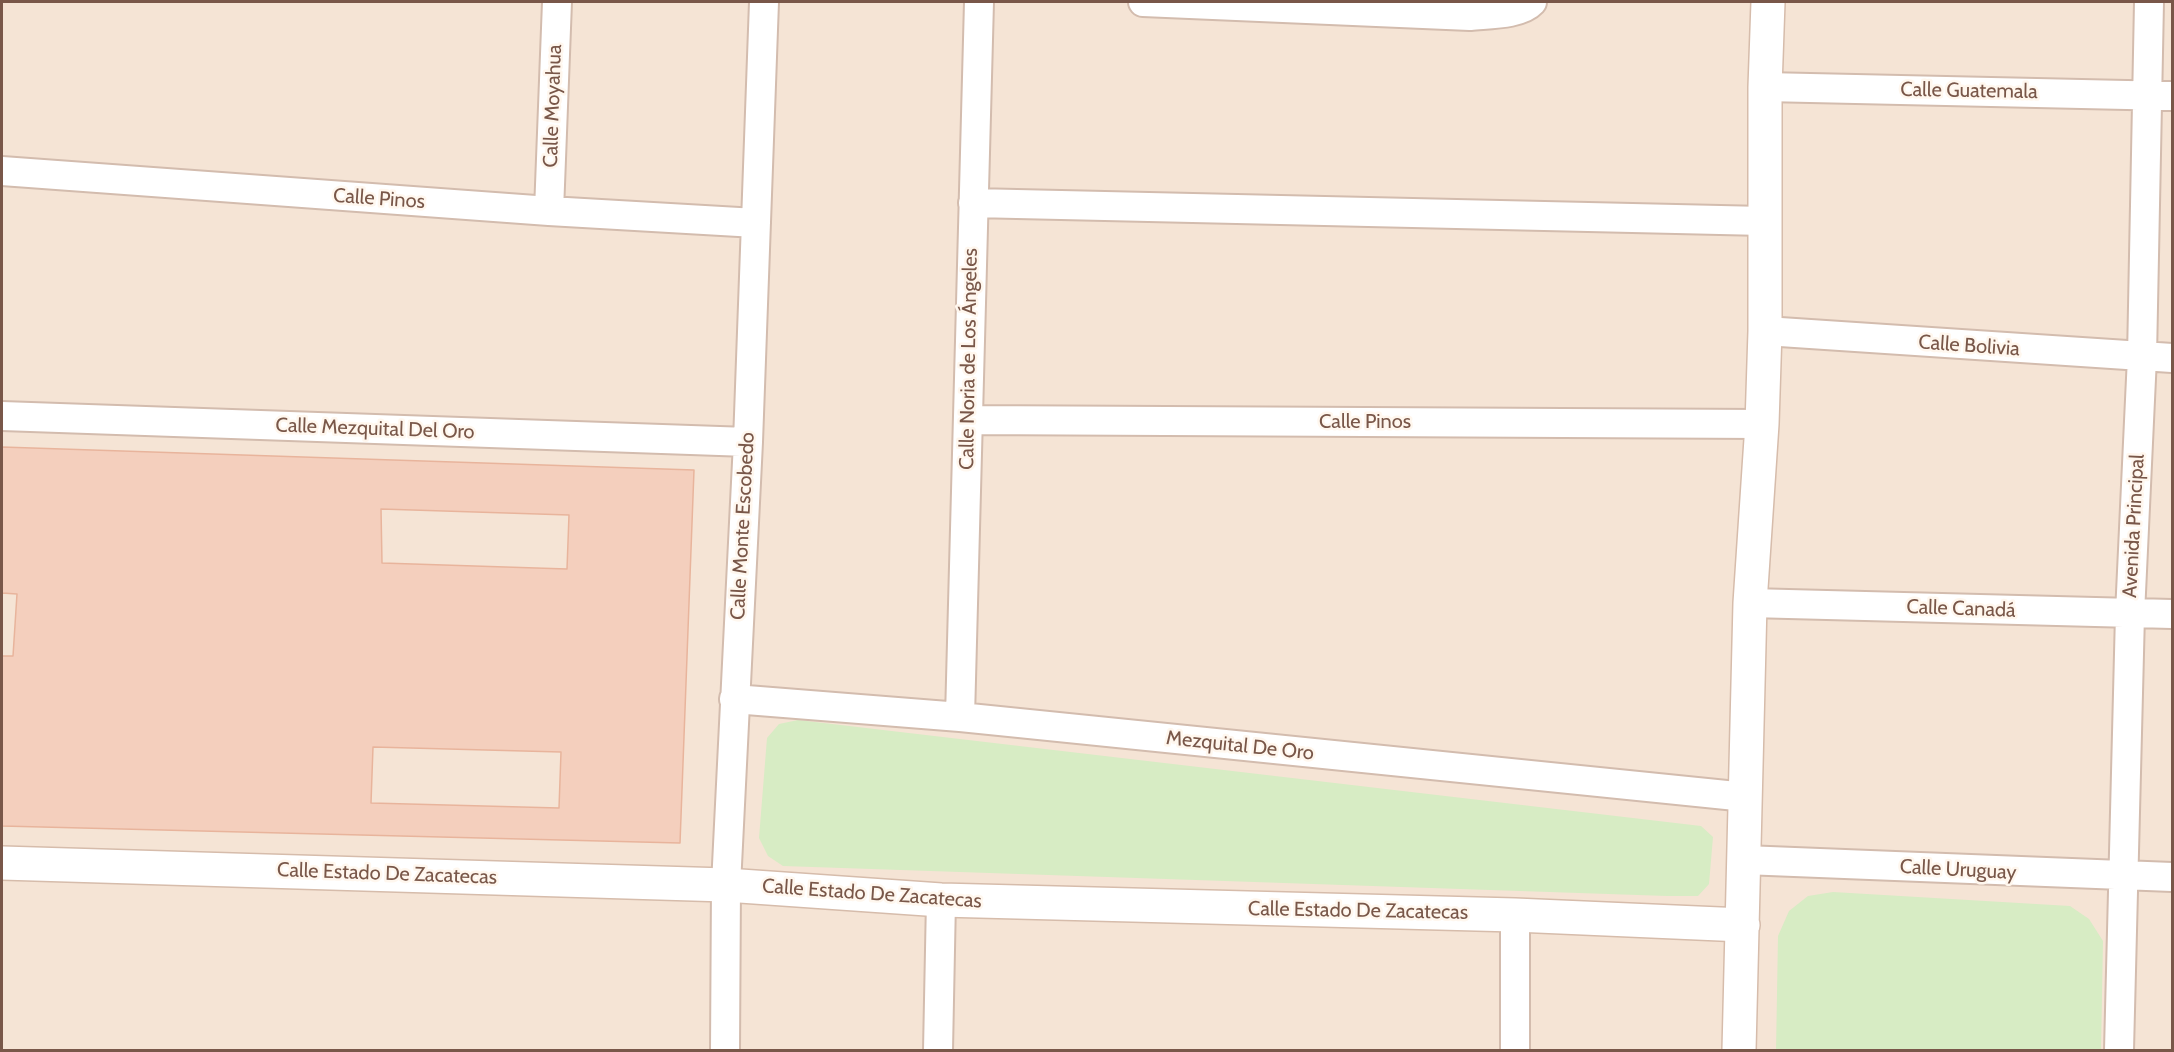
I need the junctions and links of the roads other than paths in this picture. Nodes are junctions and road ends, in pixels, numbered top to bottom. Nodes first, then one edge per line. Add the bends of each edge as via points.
1 (557, 2) edge
2 (764, 2) edge
3 (979, 2) edge
4 (1143, 2) edge
5 (1768, 2) edge
6 (2149, 2) edge
7 (1530, 4) edge
8 (1765, 87) junction
9 (2160, 95) edge
10 (2, 171) edge
11 (973, 203) junction
12 (549, 211) junction
13 (1764, 221) junction
14 (756, 222) junction
15 (1765, 332) junction
16 (2142, 357) junction
17 (2172, 358) edge
18 (2, 416) edge
19 (968, 420) junction
20 (1762, 424) junction
21 (748, 442) junction
22 (1750, 603) junction
23 (2130, 614) junction
24 (2172, 614) edge
25 (734, 699) junction
26 (960, 717) junction
27 (1746, 797) junction
28 (1744, 861) junction
29 (2, 862) edge
30 (2172, 877) edge
31 (2122, 878) junction
32 (726, 885) junction
33 (941, 900) junction
34 (1515, 915) junction
35 (1743, 925) junction
36 (725, 1050) edge
37 (938, 1050) edge
38 (1515, 1050) edge
39 (1739, 1050) edge
40 (2119, 1050) edge

1 - 12 street, Calle Moyahua
2 - 14 street, Calle Monte Escobedo
3 - 11 street, Calle Noria de Los Ángeles
4 - 7 street via 1470,16
5 - 8 street
6 - 9 street, Avenida Principal
8 - 9 street, Calle Guatemala
8 - 13 street
9 - 16 street, Avenida Principal
10 - 12 street, Calle Pinos
11 - 13 street
11 - 19 street, Calle Noria de Los Ángeles
12 - 14 street, Calle Pinos
13 - 15 street
14 - 21 street, Calle Monte Escobedo
15 - 16 street, Calle Bolivia
15 - 20 street
16 - 17 street, Calle Bolivia
16 - 23 street, Avenida Principal
18 - 21 street, Calle Mezquital Del Oro
19 - 20 street, Calle Pinos
19 - 26 street, Calle Noria de Los Ángeles
20 - 22 street
21 - 25 street, Calle Monte Escobedo
22 - 23 street, Calle Canadá
22 - 27 street
23 - 24 street, Calle Canadá
23 - 31 street, Avenida Principal
25 - 26 street, Mezquital De Oro
25 - 32 street, Calle Monte Escobedo
26 - 27 street, Mezquital De Oro
27 - 28 street
28 - 31 street, Calle Uruguay
28 - 35 street
29 - 32 street, Calle Estado De Zacatecas
30 - 31 street, Calle Uruguay
31 - 40 street, Avenida Principal
32 - 33 street, Calle Estado De Zacatecas
32 - 36 street, Calle Monte Escobedo
33 - 34 street, Calle Estado De Zacatecas
33 - 37 street
34 - 35 street, Calle Estado De Zacatecas
34 - 38 street
35 - 39 street

